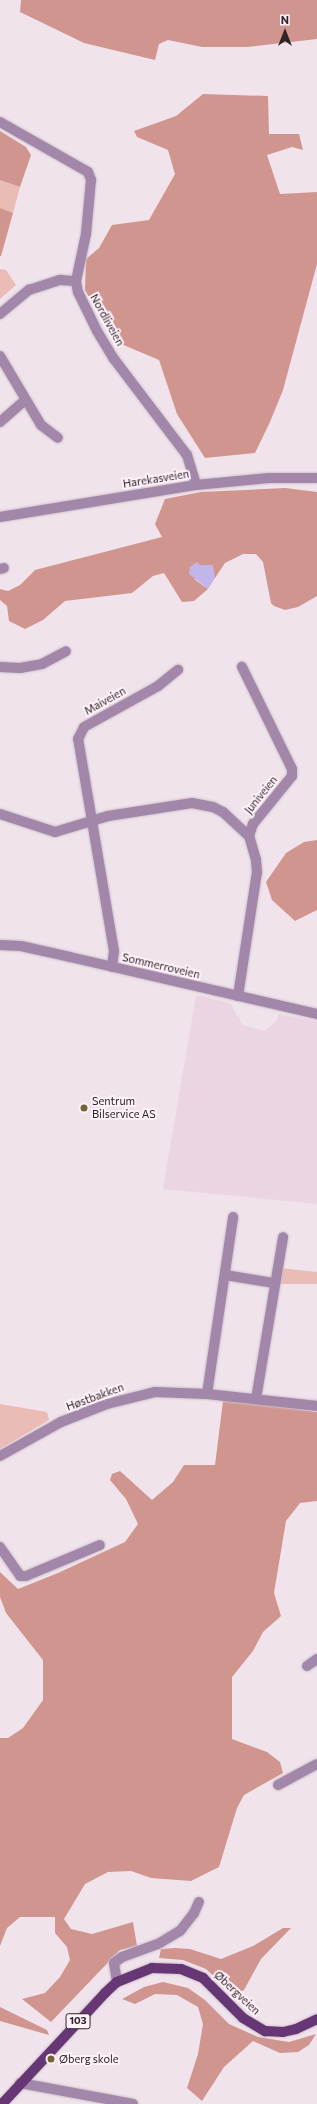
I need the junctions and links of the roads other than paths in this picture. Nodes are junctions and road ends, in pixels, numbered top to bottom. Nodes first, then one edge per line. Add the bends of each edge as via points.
1 (0, 122) edge
2 (76, 282) junction
3 (0, 314) edge
4 (0, 356) edge
5 (24, 400) junction
6 (0, 422) edge
7 (58, 438) dead end
8 (317, 478) edge
9 (196, 485) junction
10 (0, 517) edge
11 (66, 650) dead end
12 (0, 667) edge
13 (242, 667) dead end
14 (178, 670) dead end
15 (0, 814) edge
16 (91, 820) junction
17 (249, 836) junction
18 (0, 944) edge
19 (112, 967) junction
20 (238, 996) junction
21 (317, 1014) edge
22 (233, 1217) dead end
23 (283, 1237) dead end
24 (225, 1275) junction
25 (274, 1283) junction
26 (207, 1394) junction
27 (256, 1399) junction
28 (317, 1406) edge
29 (0, 1456) edge
30 (100, 1544) dead end
31 (0, 1547) edge
32 (317, 1659) edge
33 (307, 1666) dead end
34 (317, 1764) edge
35 (278, 1785) dead end
36 (199, 1902) dead end
37 (117, 1982) junction
38 (317, 2019) edge
39 (20, 2083) junction
40 (2, 2104) edge
41 (133, 2104) edge

1 - 2 street via 88,172 91,180 86,234
2 - 3 street via 60,280 29,290
2 - 9 street, Nordliveien via 87,313 111,353 188,454
4 - 5 street
5 - 6 street
5 - 7 street via 41,425
8 - 9 street, Harekasveien via 269,478
9 - 10 street, Harekasveien
11 - 12 street via 52,660 36,666
13 - 17 street, Juniveien via 292,769 292,776 253,824
14 - 16 street, Maiveien via 158,686 90,723 80,732 78,739
15 - 16 street via 55,832
16 - 17 street via 192,803 214,807 223,812
16 - 19 street, Maiveien via 114,951
17 - 20 street via 257,872
18 - 19 street, Sommerroveien via 21,946
19 - 20 street, Sommerroveien
20 - 21 street, Sommerroveien
22 - 24 street
23 - 25 street
24 - 25 street
24 - 26 street
25 - 27 street
26 - 27 street, Høstbakken
26 - 29 street, Høstbakken via 155,1392 107,1404 35,1435
27 - 28 street, Høstbakken
30 - 31 street via 26,1576 20,1576
32 - 33 street
34 - 35 street
36 - 37 street via 180,1931 158,1944 122,1957 114,1963
37 - 38 main road, Øbergveien / 103 via 152,1968 181,1969 204,1978 243,2018 265,2031 283,2032
37 - 39 main road, Øbergveien / 103
39 - 40 main road, Øbergveien / 103
39 - 41 street

